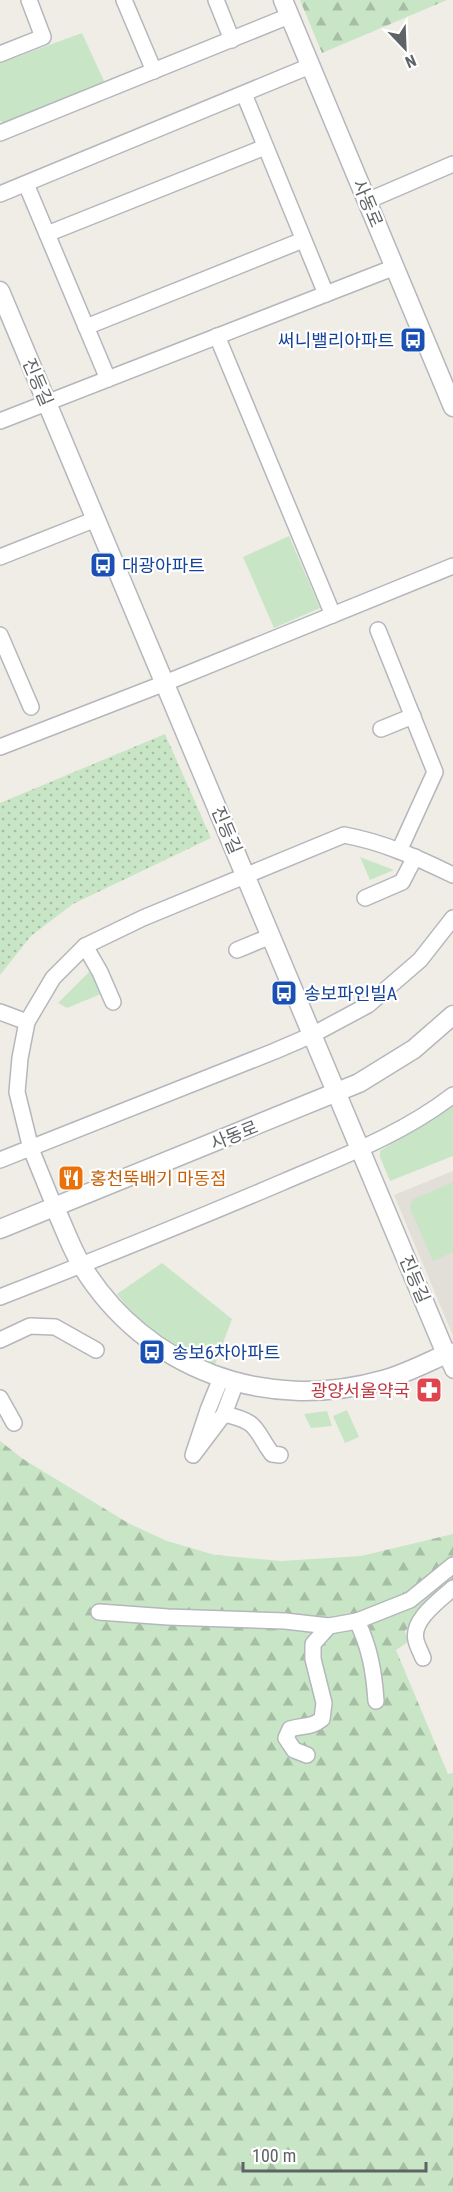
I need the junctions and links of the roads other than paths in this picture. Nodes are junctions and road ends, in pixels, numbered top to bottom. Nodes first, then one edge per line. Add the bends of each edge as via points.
1 (29, 0) edge
2 (124, 0) edge
3 (216, 0) edge
4 (286, 8) edge
5 (232, 40) junction
6 (0, 54) edge
7 (310, 66) junction
8 (154, 71) junction
9 (244, 94) junction
10 (0, 133) edge
11 (265, 147) junction
12 (453, 164) edge
13 (26, 184) junction
14 (0, 194) edge
15 (367, 201) junction
16 (47, 234) junction
17 (303, 240) junction
18 (395, 267) junction
19 (0, 291) edge
20 (326, 294) junction
21 (86, 327) junction
22 (217, 336) junction
23 (108, 379) junction
24 (47, 402) junction
25 (453, 407) edge
26 (0, 421) edge
27 (96, 519) junction
28 (0, 557) edge
29 (453, 566) edge
30 (333, 615) junction
31 (378, 630) dead end
32 (0, 634) edge
33 (165, 683) junction
34 (31, 707) dead end
35 (412, 716) junction
36 (381, 729) dead end
37 (0, 747) edge
38 (399, 851) junction
39 (415, 857) junction
40 (245, 875) junction
41 (453, 875) edge
42 (365, 898) dead end
43 (453, 918) edge
44 (271, 936) junction
45 (85, 946) junction
46 (237, 950) dead end
47 (113, 1002) dead end
48 (0, 1012) edge
49 (453, 1015) edge
50 (27, 1022) junction
51 (312, 1035) junction
52 (337, 1094) junction
53 (453, 1095) edge
54 (31, 1149) junction
55 (360, 1149) junction
56 (0, 1160) edge
57 (55, 1208) junction
58 (0, 1229) edge
59 (82, 1265) junction
60 (0, 1297) edge
61 (0, 1340) edge
62 (96, 1350) dead end
63 (451, 1358) edge
64 (228, 1380) junction
65 (0, 1398) edge
66 (224, 1414) junction
67 (14, 1424) dead end
68 (280, 1455) dead end
69 (453, 1565) edge
70 (453, 1588) edge
71 (99, 1612) dead end
72 (357, 1621) junction
73 (329, 1626) junction
74 (423, 1658) dead end
75 (376, 1701) dead end
76 (307, 1755) dead end

1 - 6 street via 43,37
2 - 8 street
3 - 5 street
4 - 5 street
4 - 7 street, 사동로
5 - 8 street
7 - 9 street
7 - 15 street, 사동로
8 - 10 street
9 - 11 street
9 - 13 street
11 - 16 street
11 - 17 street
12 - 15 street
13 - 14 street
13 - 16 street
15 - 18 street, 사동로
16 - 21 street
17 - 20 street
17 - 21 street
18 - 20 street
18 - 25 street, 사동로
19 - 24 street, 진등길
20 - 22 street
21 - 23 street
22 - 23 street
22 - 30 street
23 - 24 street
24 - 26 street
24 - 27 street, 진등길
27 - 28 street
27 - 33 street, 진등길
29 - 30 street
30 - 33 street
31 - 35 street
32 - 34 street
33 - 37 street
33 - 40 street, 진등길
35 - 36 street
35 - 38 street via 435,772
38 - 39 street
38 - 40 street via 344,836
39 - 41 street
39 - 42 street via 402,882
40 - 44 street, 진등길
40 - 45 street
43 - 51 street via 420,960 368,1005
44 - 46 street
44 - 51 street, 진등길
45 - 47 street
45 - 50 street via 53,978
48 - 50 street
49 - 52 street, 사동로 via 405,1055
50 - 54 street via 17,1092
51 - 52 street, 진등길
51 - 54 street
52 - 55 street, 진등길
52 - 57 street, 사동로
53 - 55 street via 432,1112
54 - 56 street
54 - 57 street
55 - 59 street
55 - 63 street, 진등길
57 - 58 street, 사동로
57 - 59 street
59 - 60 street
59 - 64 street via 138,1331 165,1352
61 - 62 street via 30,1326 55,1327
63 - 64 street via 345,1388 275,1391
64 - 66 street
64 - 66 street via 207,1410 193,1455
65 - 67 street
66 - 68 street via 255,1425 272,1454
69 - 72 street via 410,1600
70 - 74 street via 416,1629
71 - 73 street
72 - 73 street
72 - 75 street via 374,1668
73 - 76 street via 314,1644 313,1659 324,1703 322,1719 314,1725 290,1729 286,1738 294,1750

